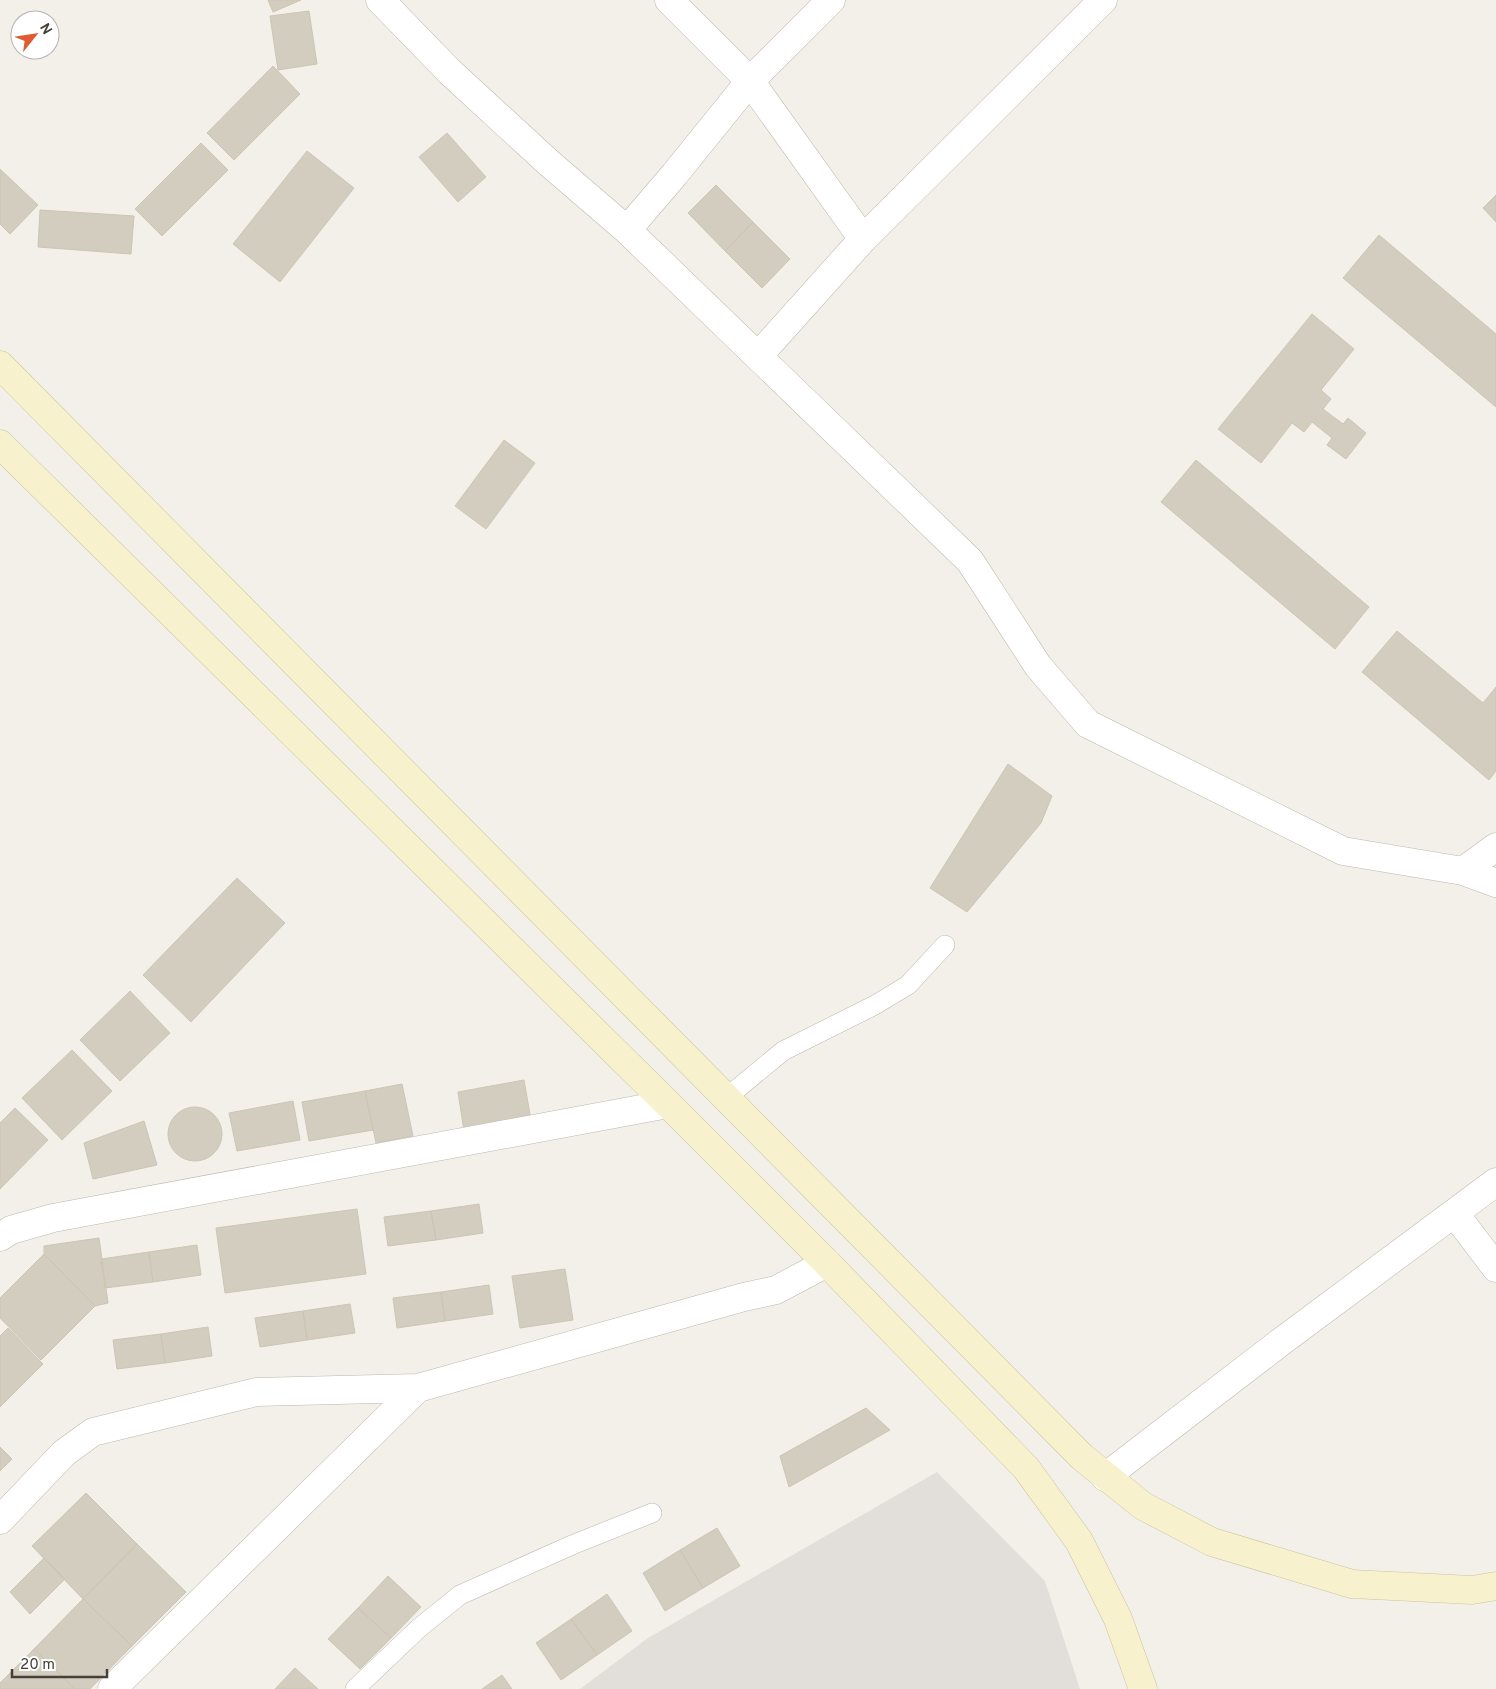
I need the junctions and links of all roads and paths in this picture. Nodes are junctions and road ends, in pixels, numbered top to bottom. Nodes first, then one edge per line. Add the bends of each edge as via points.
1 (380, 0) edge
2 (669, 0) edge
3 (831, 0) edge
4 (1103, 0) edge
5 (750, 81) junction
6 (627, 230) junction
7 (863, 239) junction
8 (759, 356) junction
9 (0, 365) edge
10 (0, 444) edge
11 (1496, 847) edge
12 (1464, 871) junction
13 (1496, 883) edge
14 (945, 945) dead end
15 (726, 1098) junction
16 (668, 1104) junction
17 (1496, 1182) edge
18 (1455, 1214) junction
19 (0, 1237) edge
20 (827, 1263) junction
21 (1496, 1268) edge
22 (418, 1388) junction
23 (1105, 1477) junction
24 (652, 1513) dead end
25 (0, 1520) edge
26 (1496, 1586) edge
27 (112, 1689) edge
28 (355, 1689) edge
29 (1143, 1689) edge

1 - 6 street via 450,72
2 - 5 street
3 - 5 street
4 - 7 street
5 - 6 street
5 - 7 street
6 - 8 street
7 - 8 street
8 - 12 street via 970,561 1038,666 1088,724 1343,850
9 - 15 street
10 - 16 street
11 - 12 street
12 - 13 street
14 - 15 lane via 908,985 876,1005 782,1051
15 - 23 street
16 - 19 street via 53,1218 11,1230
16 - 20 street
17 - 18 street
18 - 21 street
18 - 23 street
20 - 22 street via 776,1290
20 - 29 street via 1026,1468 1079,1541 1118,1619
22 - 25 street via 256,1392 93,1432 64,1453
22 - 27 street
23 - 26 street via 1144,1506 1212,1542 1352,1584 1472,1590
24 - 28 lane via 460,1595 419,1628

